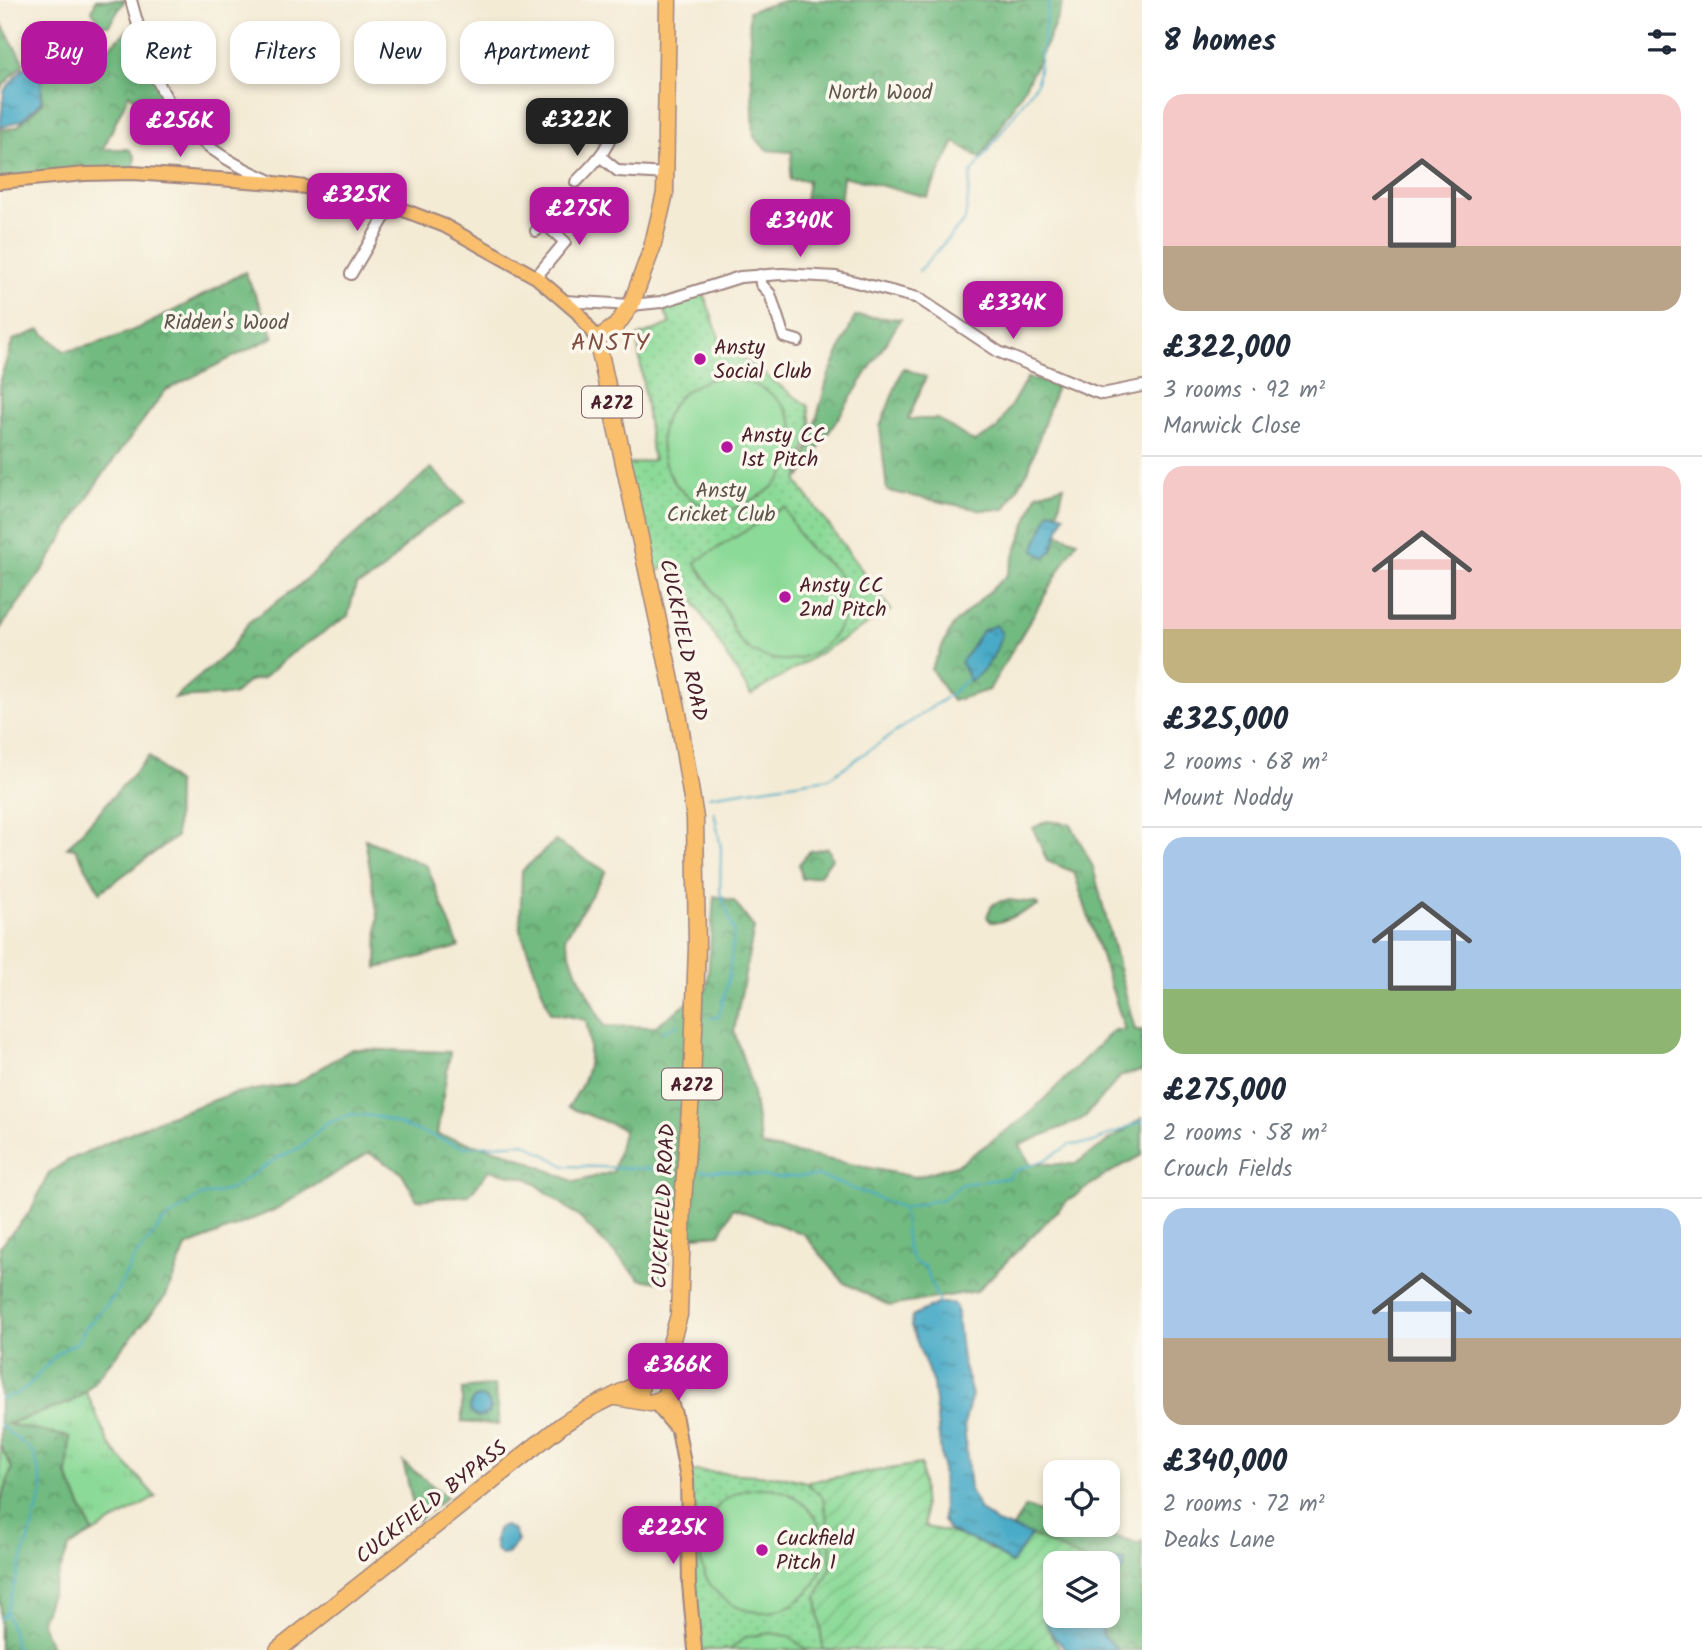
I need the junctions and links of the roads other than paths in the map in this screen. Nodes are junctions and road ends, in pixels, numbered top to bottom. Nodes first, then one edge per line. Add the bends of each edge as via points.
1 (131, 0) edge
2 (668, 0) edge
3 (617, 112) dead end
4 (601, 157) junction
5 (667, 174) junction
6 (247, 176) junction
7 (0, 181) edge
8 (576, 182) dead end
9 (389, 203) junction
10 (553, 211) dead end
11 (351, 274) dead end
12 (761, 275) junction
13 (536, 277) junction
14 (564, 300) junction
15 (631, 305) junction
16 (784, 337) junction
17 (772, 338) dead end
18 (597, 339) junction
19 (798, 341) dead end
20 (1142, 386) edge
21 (669, 1350) junction
22 (644, 1379) junction
23 (658, 1394) junction
24 (616, 1397) junction
25 (278, 1650) edge
26 (695, 1650) edge

1 - 6 street via 173,113 198,140
2 - 5 highway
3 - 4 street via 616,129
4 - 5 street via 618,171
4 - 8 street
5 - 15 highway via 652,248
6 - 7 main road, CUCKFIELD ROAD via 133,173
6 - 9 main road, CUCKFIELD ROAD
9 - 11 street
9 - 13 main road, CUCKFIELD ROAD via 445,226
10 - 13 street via 540,227 565,242
12 - 15 street via 740,277 661,302
12 - 16 street
12 - 20 street via 836,277 918,298 999,352 1093,391 1102,394
13 - 14 main road, CUCKFIELD ROAD
14 - 15 street
14 - 18 main road, CUCKFIELD ROAD
15 - 18 highway via 616,326
16 - 17 street
16 - 19 street
18 - 21 highway, CUCKFIELD ROAD / A272 via 678,713 695,818 692,1083 679,1315
21 - 22 highway, CUCKFIELD ROAD / A272
21 - 23 highway, CUCKFIELD ROAD / A272
22 - 23 highway via 657,1376
22 - 23 highway via 640,1395
22 - 24 highway, CUCKFIELD BYPASS / A272
23 - 24 highway
23 - 26 main road via 676,1427 687,1479
24 - 25 highway, CUCKFIELD BYPASS / A272 via 562,1425

